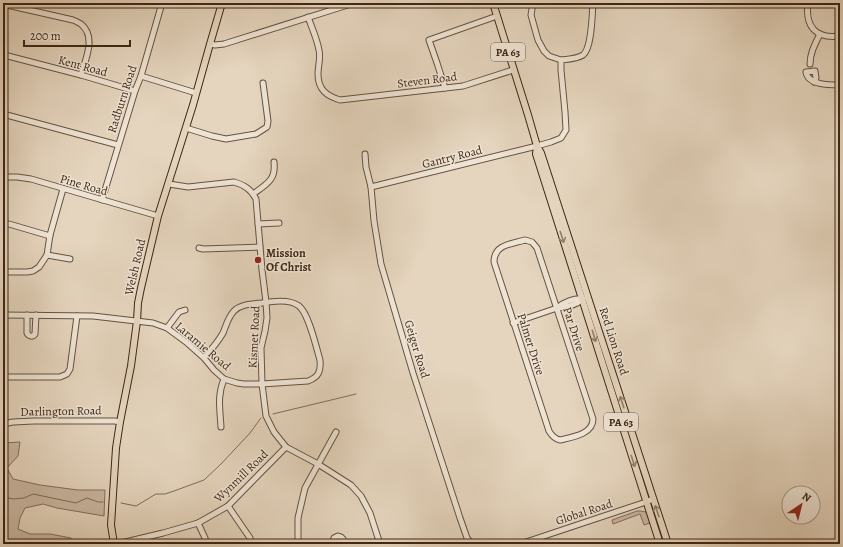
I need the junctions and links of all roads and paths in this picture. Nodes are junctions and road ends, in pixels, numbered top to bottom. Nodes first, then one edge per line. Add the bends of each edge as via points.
1 (162, 3) edge
2 (222, 3) edge
3 (354, 3) edge
4 (493, 3) edge
5 (533, 3) edge
6 (593, 3) edge
7 (808, 3) edge
8 (3, 5) edge
9 (497, 16) junction
10 (308, 17) junction
11 (820, 34) junction
12 (840, 36) edge
13 (210, 44) junction
14 (3, 56) edge
15 (561, 60) junction
16 (810, 64) dead end
17 (513, 70) junction
18 (81, 75) junction
19 (141, 76) junction
20 (814, 82) dead end
21 (263, 83) dead end
22 (840, 85) edge
23 (445, 88) junction
24 (135, 91) junction
25 (196, 93) junction
26 (3, 114) edge
27 (186, 128) junction
28 (118, 145) junction
29 (536, 146) junction
30 (365, 154) dead end
31 (274, 162) dead end
32 (3, 177) edge
33 (169, 184) junction
34 (372, 187) junction
35 (63, 189) junction
36 (253, 194) junction
37 (102, 200) junction
38 (158, 216) junction
39 (279, 223) dead end
40 (8, 224) dead end
41 (258, 224) junction
42 (50, 236) junction
43 (532, 242) joint
44 (260, 247) junction
45 (199, 248) dead end
46 (47, 254) junction
47 (70, 259) dead end
48 (3, 272) edge
49 (586, 298) junction
50 (266, 302) junction
51 (557, 308) junction
52 (185, 310) dead end
53 (3, 315) edge
54 (27, 315) junction
55 (36, 315) junction
56 (77, 316) junction
57 (137, 321) junction
58 (514, 323) junction
59 (167, 328) junction
60 (204, 358) junction
61 (3, 377) edge
62 (224, 378) junction
63 (262, 384) junction
64 (120, 422) junction
65 (3, 424) edge
66 (221, 427) dead end
67 (336, 432) dead end
68 (555, 437) joint
69 (286, 447) junction
70 (318, 464) junction
71 (653, 499) junction
72 (646, 502) junction
73 (228, 506) junction
74 (198, 523) junction
75 (205, 538) dead end
76 (250, 538) dead end
77 (115, 544) edge
78 (298, 544) edge
79 (334, 544) edge
80 (342, 544) edge
81 (380, 544) edge
82 (472, 544) edge
83 (520, 544) edge
84 (660, 544) edge
85 (668, 544) edge

1 - 19 street, Radburn Road
2 - 13 main road, Welsh Road
3 - 10 street
4 - 9 main road, Red Lion Road / PA 63
5 - 15 street via 530,15 538,40 549,56
6 - 15 street via 588,50 582,56
7 - 11 street via 808,20
8 - 18 street via 73,20 82,25 88,32 90,42
9 - 17 main road, Red Lion Road / PA 63
9 - 23 street via 429,40
10 - 13 street via 224,44
10 - 23 street, Steven Road via 319,50 320,85 332,98 340,100
11 - 12 street
11 - 16 street via 810,57
13 - 25 main road, Welsh Road
14 - 18 street, Kent Road
15 - 29 street, Gantry Road via 566,130 561,138
17 - 23 street, Steven Road via 463,86
17 - 29 main road, Red Lion Road / PA 63
18 - 24 street, Kent Road
19 - 24 street, Radburn Road
19 - 25 street
20 - 22 street
21 - 27 street via 268,121 267,127 256,134 226,139
24 - 28 street, Radburn Road
25 - 27 main road, Welsh Road
26 - 28 street
27 - 33 main road, Welsh Road
28 - 37 street, Radburn Road
29 - 34 street, Gantry Road
29 - 49 main road, Red Lion Road / PA 63 via 536,154
30 - 34 street, Geiger Road
31 - 36 street via 272,178 268,184
32 - 35 street, Pine Road via 31,179
33 - 36 street via 188,187 234,182 248,188
33 - 38 main road, Welsh Road
34 - 82 street, Geiger Road via 381,264 466,538
35 - 37 street, Pine Road
35 - 42 street
36 - 41 street, Kismet Road via 256,199
37 - 38 street, Pine Road
38 - 57 main road, Welsh Road via 138,302
39 - 41 street
40 - 42 street
41 - 44 street, Kismet Road
42 - 46 street
43 - 51 street, Par Drive via 537,248
43 - 58 street, Palmer Drive via 525,240 501,247 495,254 494,262
44 - 45 street
44 - 50 street, Kismet Road
46 - 47 street
46 - 48 street via 39,267 33,271
49 - 51 street
71 -> 49 main road, Red Lion Road / PA 63
49 -> 72 main road, Red Lion Road / PA 63
50 - 60 street via 238,307 232,313 217,343
50 - 63 street, Kismet Road via 267,318 261,348
50 - 63 street, Laramie Road via 286,302 299,306 306,315 320,360 320,371 308,381
51 - 58 street
51 - 68 street, Par Drive via 593,419 592,426 586,432 560,440
52 - 59 street via 179,312
53 - 54 street, Laramie Road
54 - 55 street, Laramie Road
54 - 55 street via 27,333 31,337 35,334
55 - 56 street, Laramie Road
56 - 57 street, Laramie Road
56 - 61 street via 70,369 67,374 60,377
57 - 59 street, Laramie Road
57 - 64 main road, Welsh Road
58 - 68 street, Palmer Drive via 549,431
59 - 60 street, Laramie Road
60 - 62 street, Laramie Road
62 - 63 street, Laramie Road via 237,383
62 - 66 street via 219,398
63 - 69 street, Kismet Road via 266,416
64 - 65 street, Darlington Road via 34,420
64 - 77 main road, Welsh Road via 111,525
67 - 70 street
69 - 70 street, Kismet Road
69 - 73 street, Wynmill Road
70 - 78 street via 302,498 298,518
70 - 81 street, Kismet Road via 351,485 361,496 370,513
71 - 72 street, Global Road
85 -> 71 main road, Red Lion Road / PA 63
72 - 83 street, Global Road
72 - 84 main road, Red Lion Road / PA 63
73 - 74 street, Wynmill Road
73 - 76 street
74 - 75 street
74 - 77 street, Wynmill Road via 163,534
79 - 80 street via 334,538 338,536 343,539

